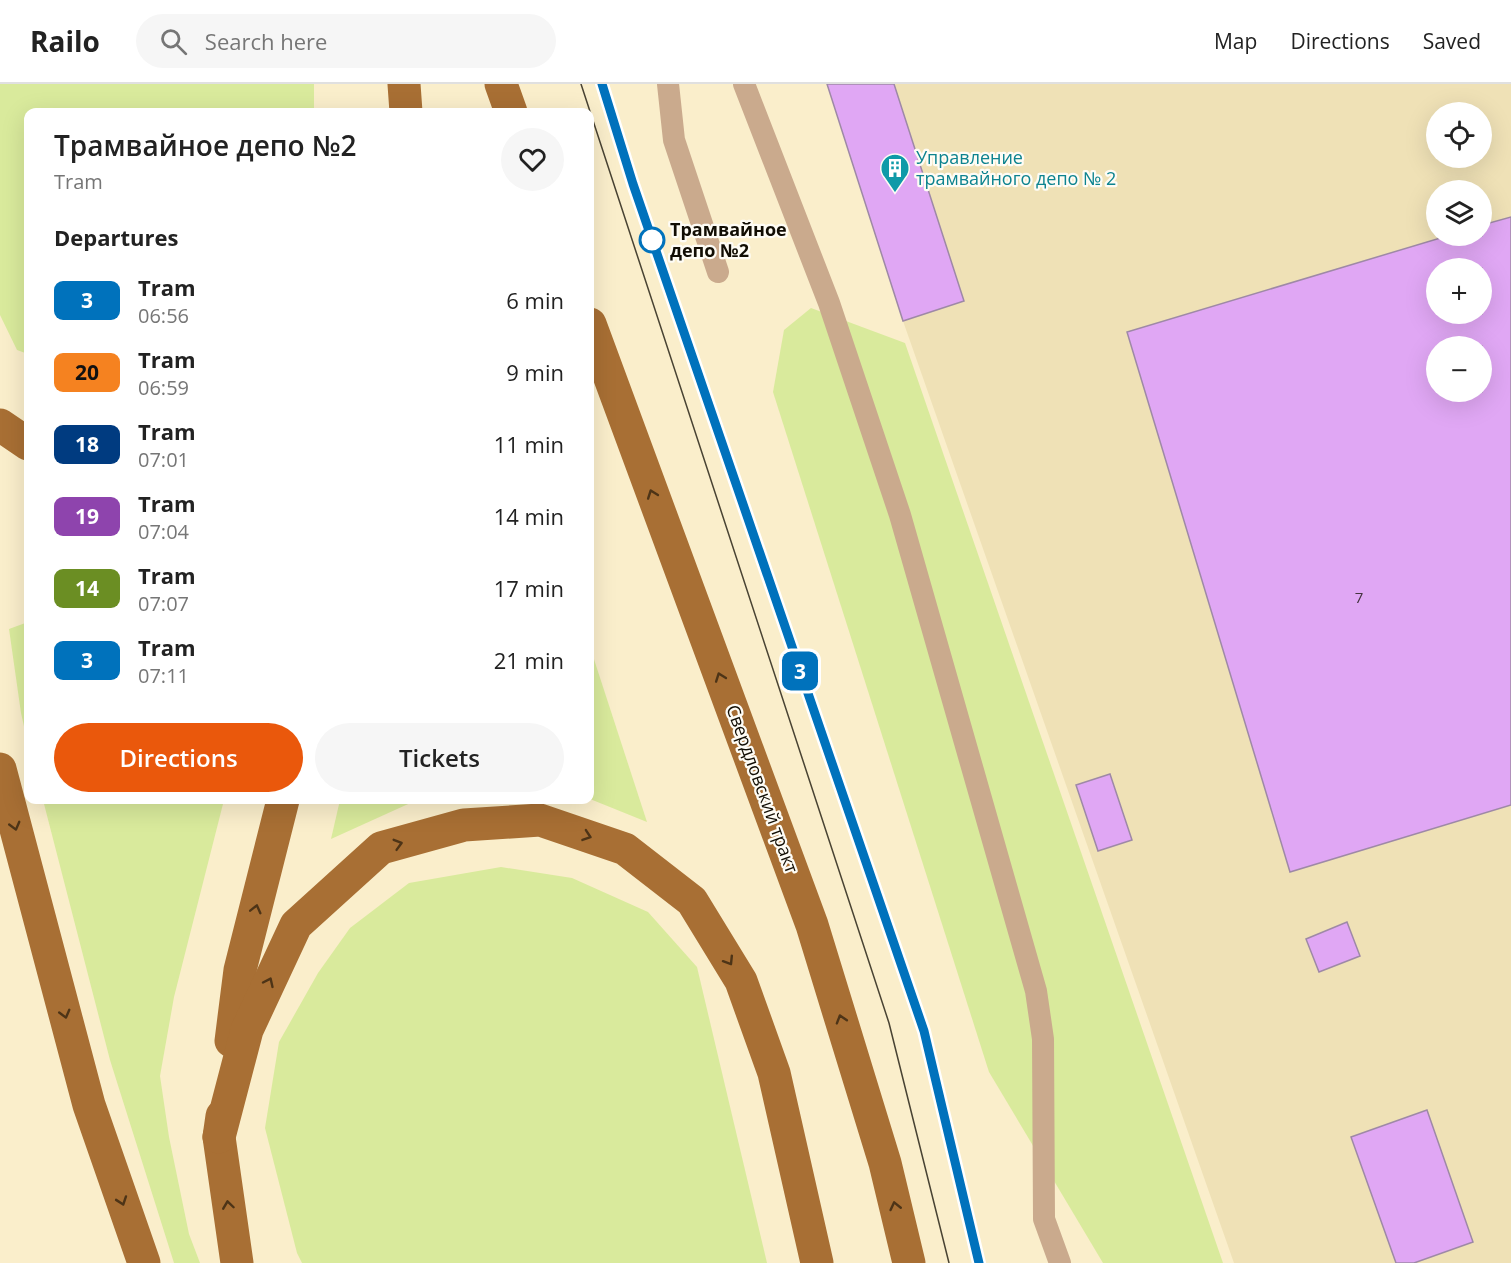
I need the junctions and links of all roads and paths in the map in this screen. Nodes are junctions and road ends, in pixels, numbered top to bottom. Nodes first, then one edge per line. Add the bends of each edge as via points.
1 (404, 84) edge
2 (501, 84) edge
3 (668, 84) edge
4 (744, 84) edge
5 (406, 108) edge
6 (510, 108) edge
7 (718, 272) dead end
8 (594, 335) edge
9 (0, 425) edge
10 (24, 441) edge
11 (0, 769) edge
12 (283, 804) edge
13 (219, 1137) junction
14 (144, 1263) edge
15 (237, 1263) edge
16 (817, 1263) edge
17 (909, 1263) edge
18 (1060, 1263) edge

1 - 5 main road
2 - 6 main road
3 - 7 lane via 674,140
4 - 18 lane via 829,303 900,515 1036,991 1043,1039 1044,1219
17 -> 8 main road, Свердловский тракт via 885,1163 812,925
9 - 10 main road
11 -> 14 main road via 89,1105
13 -> 12 main road via 240,970
15 -> 13 main road
13 -> 16 main road via 247,1030 297,925 381,848 464,825 540,820 626,849 698,911 741,981 774,1073

